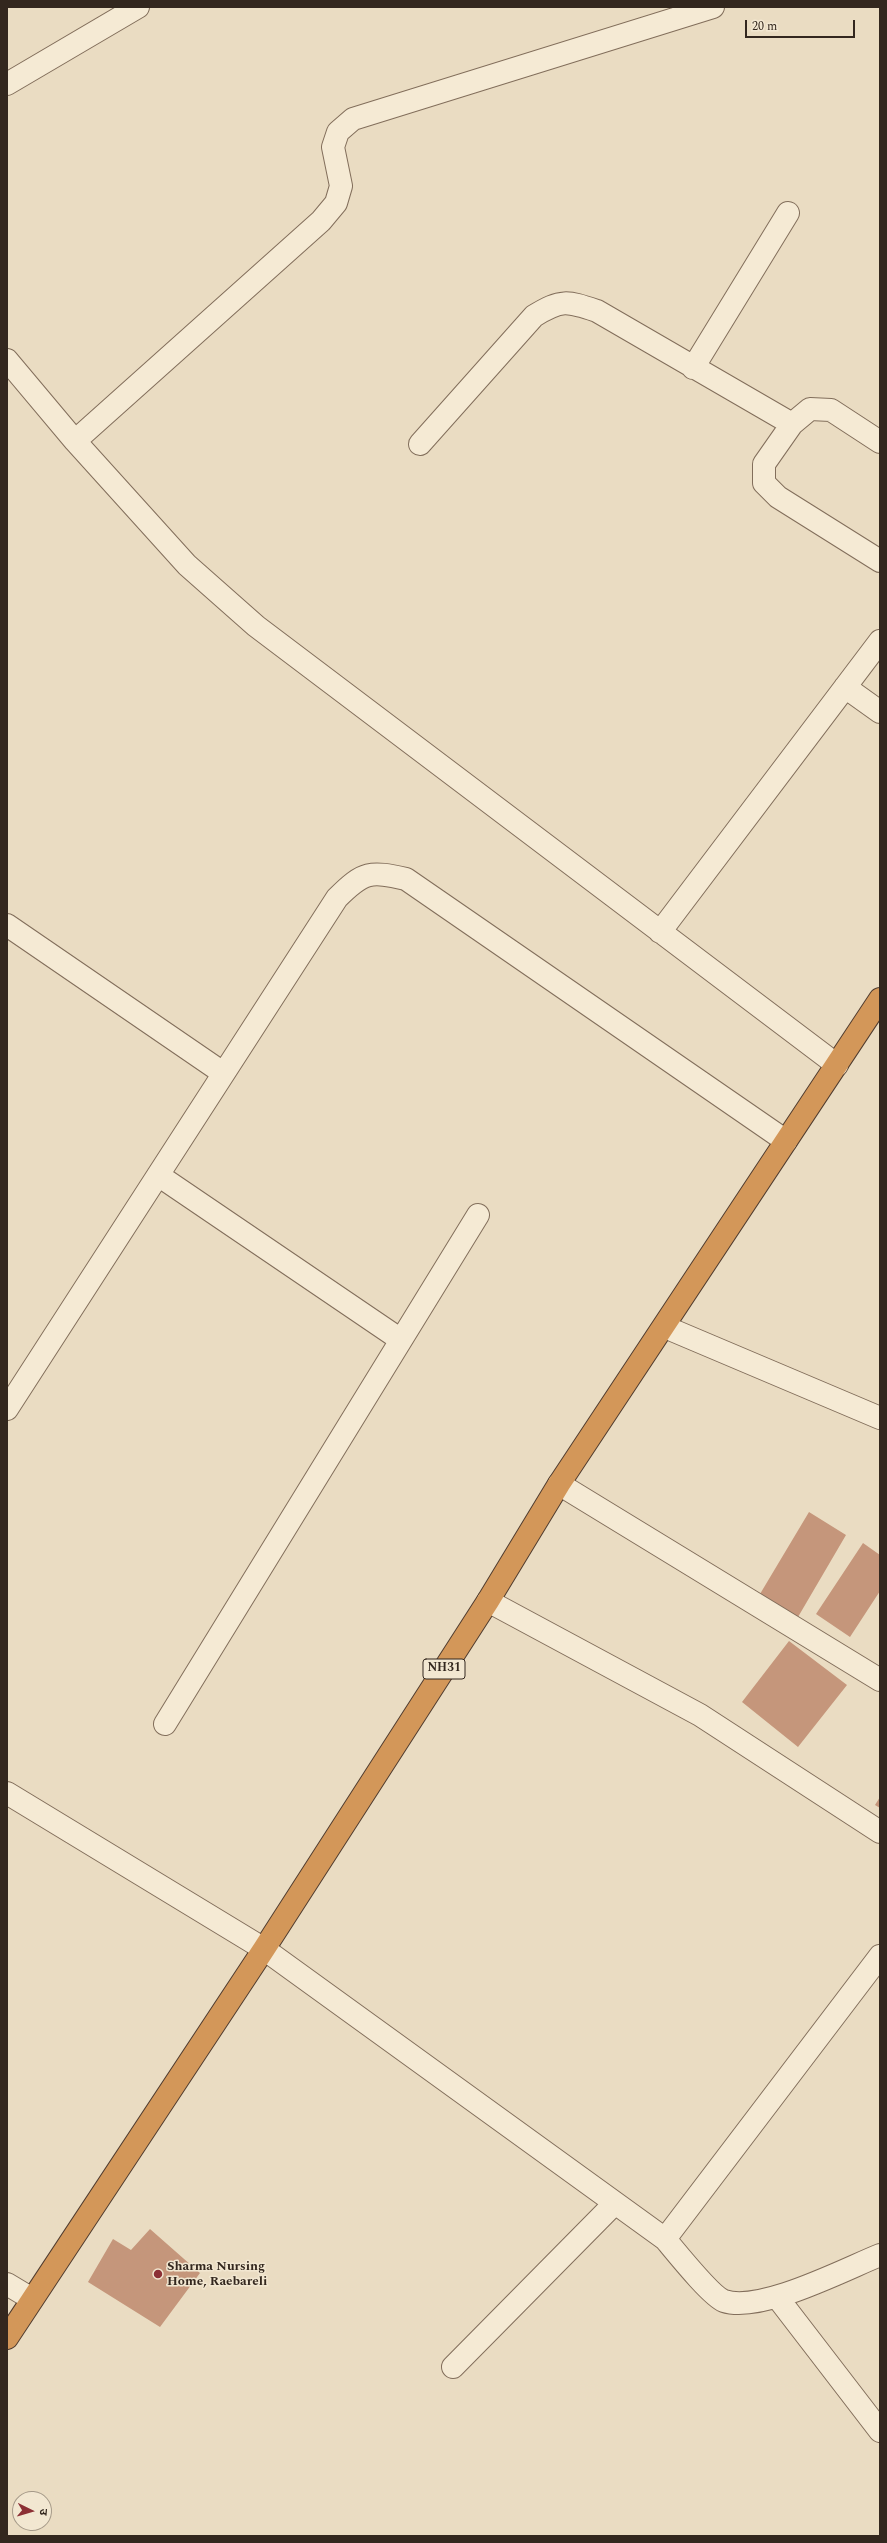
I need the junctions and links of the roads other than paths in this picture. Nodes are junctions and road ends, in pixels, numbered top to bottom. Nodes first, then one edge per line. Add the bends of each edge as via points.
1 (713, 7) edge
2 (127, 10) edge
3 (7, 84) edge
4 (788, 212) dead end
5 (7, 360) edge
6 (693, 368) junction
7 (792, 424) junction
8 (74, 441) junction
9 (880, 442) edge
10 (420, 444) dead end
11 (880, 561) edge
12 (880, 641) edge
13 (845, 687) junction
14 (880, 712) edge
15 (7, 925) edge
16 (660, 932) junction
17 (880, 999) edge
18 (837, 1065) junction
19 (223, 1073) junction
20 (786, 1141) junction
21 (158, 1175) junction
22 (478, 1215) dead end
23 (665, 1327) junction
24 (400, 1340) junction
25 (7, 1408) edge
26 (880, 1418) edge
27 (559, 1484) junction
28 (488, 1600) junction
29 (880, 1680) edge
30 (165, 1724) dead end
31 (7, 1793) edge
32 (880, 1832) edge
33 (264, 1949) junction
34 (880, 1956) edge
35 (615, 2203) junction
36 (665, 2239) junction
37 (880, 2255) edge
38 (7, 2284) edge
39 (777, 2297) junction
40 (32, 2299) junction
41 (7, 2338) edge
42 (453, 2367) dead end
43 (880, 2431) edge

1 - 8 street via 353,119 338,132 333,147 341,186 336,203 321,221
2 - 3 street
4 - 6 street
5 - 8 street
6 - 7 street
6 - 10 street via 597,311 573,303 555,304 534,316
7 - 9 street via 810,409 831,410
7 - 11 street via 764,464 764,483 778,497
8 - 16 street via 187,565 256,626
12 - 13 street
13 - 14 street
13 - 16 street
15 - 19 street
16 - 18 street
17 - 18 highway, NH31
18 - 20 highway, NH31
19 - 20 street via 337,898 355,880 378,873 406,879
19 - 21 street
20 - 23 highway, NH31
21 - 24 street
21 - 25 street
22 - 24 street
23 - 26 street
23 - 27 highway, NH31
24 - 30 street
27 - 28 highway, NH31
27 - 29 street
28 - 32 street via 700,1714
28 - 33 highway, NH31
31 - 33 street
33 - 35 street
33 - 40 highway, NH31
34 - 36 street
35 - 36 street
35 - 42 street
36 - 39 street via 710,2290 723,2300 746,2304
37 - 39 street
38 - 40 street
39 - 43 street
40 - 41 highway, NH31

